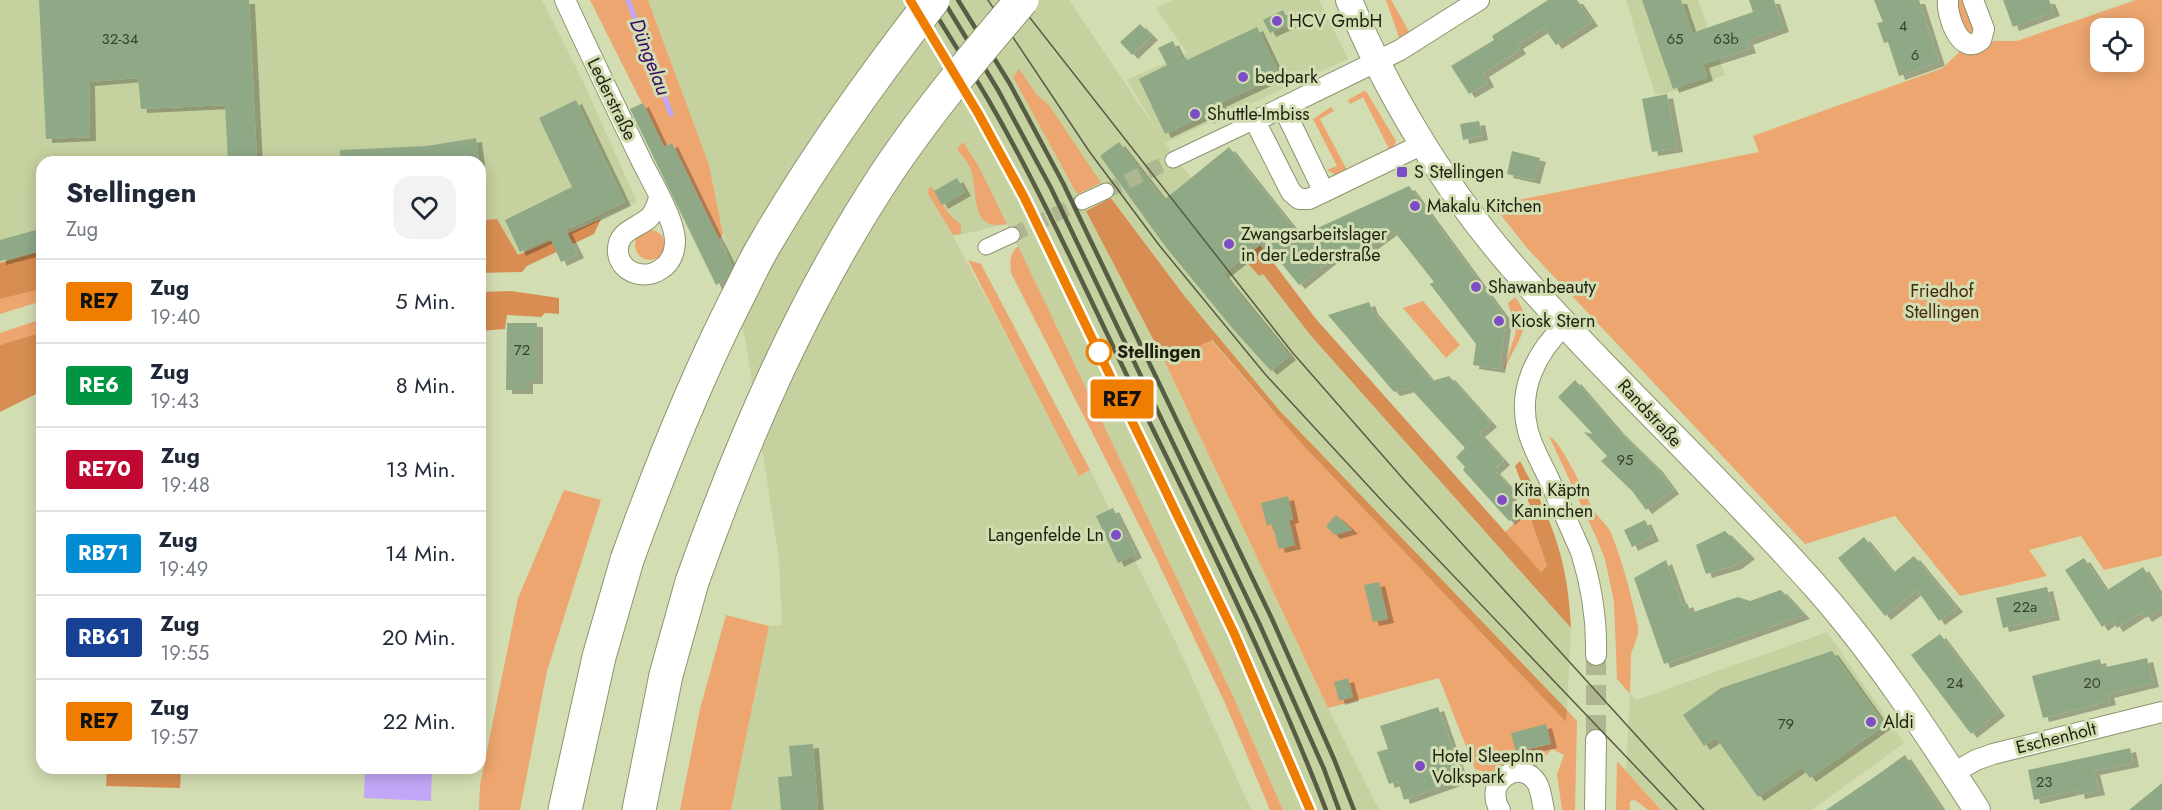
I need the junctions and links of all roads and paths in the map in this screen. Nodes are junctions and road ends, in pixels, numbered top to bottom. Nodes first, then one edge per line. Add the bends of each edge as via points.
1 (565, 0) edge
2 (933, 0) edge
3 (1022, 0) edge
4 (1349, 0) edge
5 (1364, 0) edge
6 (1479, 0) edge
7 (1948, 0) edge
8 (1973, 0) edge
9 (1376, 61) junction
10 (1283, 107) junction
11 (1255, 121) junction
12 (1424, 144) junction
13 (1173, 160) tunnel mouth
14 (1107, 191) tunnel mouth
15 (1324, 192) junction
16 (659, 198) junction
17 (1082, 202) tunnel mouth
18 (1012, 235) tunnel mouth
19 (986, 247) dead end
20 (1566, 324) junction
21 (1596, 655) tunnel mouth
22 (2162, 712) edge
23 (1596, 740) tunnel mouth
24 (1953, 773) junction
25 (565, 810) edge
26 (639, 810) edge
27 (1500, 810) edge
28 (1544, 810) edge
29 (1595, 810) edge
30 (1977, 810) edge

1 - 16 street, Lederstraße
2 - 25 highway, bridge via 820,154 764,245 704,364 627,560 599,657
3 - 26 highway, bridge via 916,132 863,210 771,382 724,490 692,582 666,675
4 - 9 street, Randstraße
5 - 9 street
6 - 9 street
7 - 8 street via 1959,39 1968,45 1982,40 1984,29
9 - 10 street
9 - 12 street, Randstraße
10 - 11 street
10 - 15 street
11 - 13 street
11 - 15 street via 1293,195 1305,200
12 - 15 street
12 - 20 street, Randstraße via 1507,260
14 - 17 street
16 - 16 street, Lederstraße via 651,215 622,237 618,252 622,264 641,275 663,269 674,251 674,232
18 - 19 street
20 - 21 street via 1549,341 1533,369 1525,411 1532,442 1587,572 1596,617
20 - 24 street, Randstraße via 1816,587 1876,660
22 - 24 street, Eschenholt via 1993,754
23 - 29 street
24 - 30 street, Randstraße
27 - 28 street via 1496,786 1505,776 1516,772 1536,781

